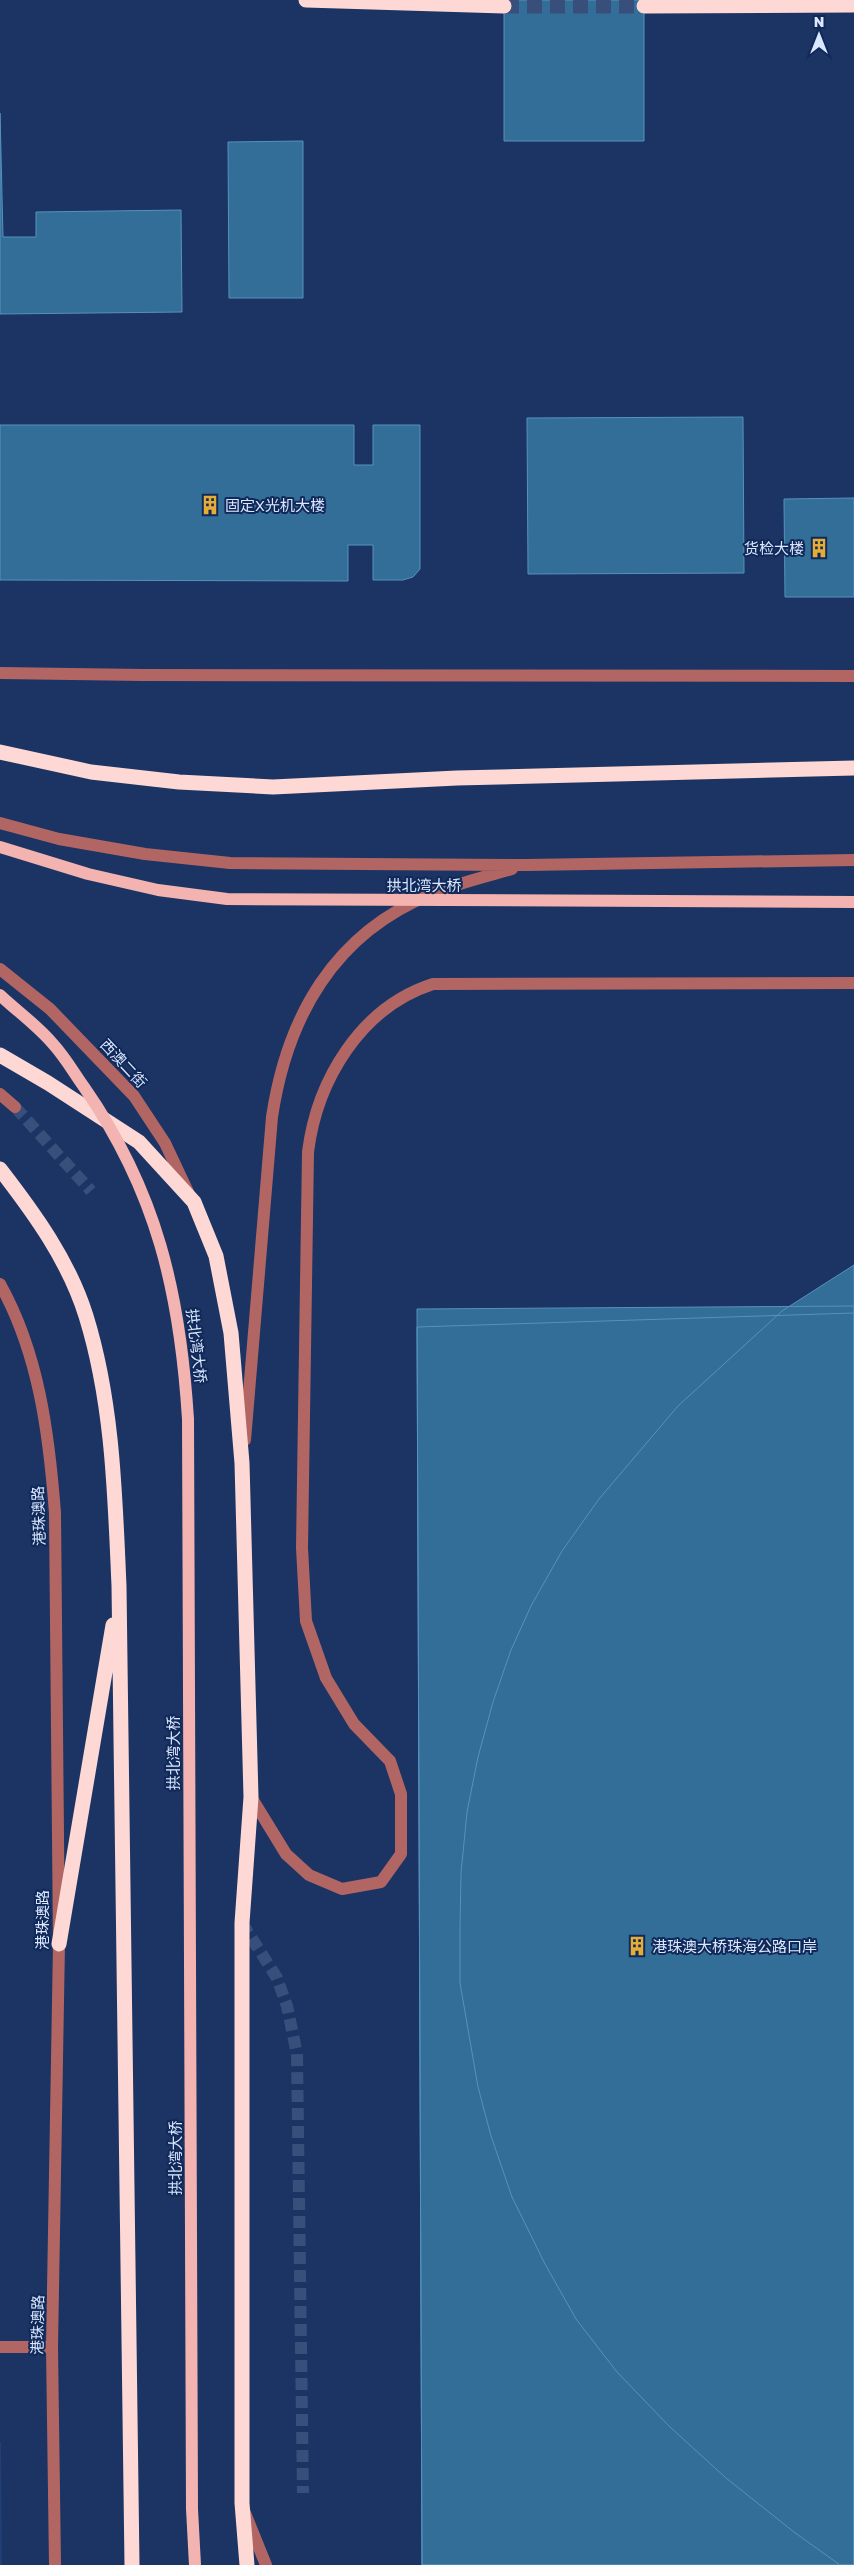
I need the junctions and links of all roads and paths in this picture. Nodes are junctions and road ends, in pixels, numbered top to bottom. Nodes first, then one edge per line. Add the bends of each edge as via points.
1 (306, 0) edge
2 (802, 0) edge
3 (780, 5) junction
4 (854, 5) edge
5 (504, 6) tunnel mouth
6 (644, 6) tunnel mouth
7 (0, 673) edge
8 (854, 676) edge
9 (0, 752) edge
10 (854, 768) edge
11 (0, 822) edge
12 (0, 847) edge
13 (854, 860) edge
14 (526, 865) junction
15 (854, 902) edge
16 (0, 969) edge
17 (854, 983) edge
18 (0, 995) edge
19 (0, 1055) edge
20 (0, 1094) edge
21 (15, 1107) tunnel mouth
22 (0, 1169) edge
23 (194, 1202) junction
24 (0, 1284) edge
25 (242, 1463) junction
26 (119, 1586) junction
27 (251, 1797) junction
28 (59, 1944) junction
29 (0, 2347) edge
30 (52, 2347) junction
31 (242, 2503) junction
32 (55, 2565) edge
33 (132, 2565) edge
34 (195, 2565) edge
35 (247, 2565) edge
36 (266, 2565) edge

1 - 5 highway
2 - 3 highway
3 - 4 highway
3 - 6 highway
7 - 8 street
9 - 10 highway via 91,772 179,782 273,787 458,778
11 - 14 street via 59,839 145,854 230,863
12 - 15 main road, 拱北湾大桥, bridge via 96,876 158,890 227,899
13 - 14 street
14 - 25 street via 431,894 382,920 342,955 318,985 291,1035 278,1078 272,1117
16 - 23 street, 西澳二街 via 50,1009 134,1096 165,1143
17 - 27 street via 433,984 397,1000 373,1018 349,1046 323,1094 312,1124 308,1152 302,1548 306,1621 326,1678 354,1724 390,1762 401,1794 401,1854 381,1882 342,1889 309,1875 286,1854
18 - 34 main road, 拱北湾大桥, bridge via 54,1044 102,1114 131,1165 163,1247 184,1356 188,1419 192,2489
19 - 23 highway via 140,1142
20 - 21 street
22 - 26 highway via 36,1216 63,1263 86,1315 107,1413
23 - 25 highway via 216,1256 231,1333
24 - 28 street, 港珠澳路 via 23,1336 39,1388 50,1446 55,1513
25 - 27 highway
26 - 28 highway
26 - 33 highway
27 - 31 highway via 242,1923
28 - 30 street, 港珠澳路
29 - 30 street
30 - 32 street, 港珠澳路
31 - 35 highway
31 - 36 street

